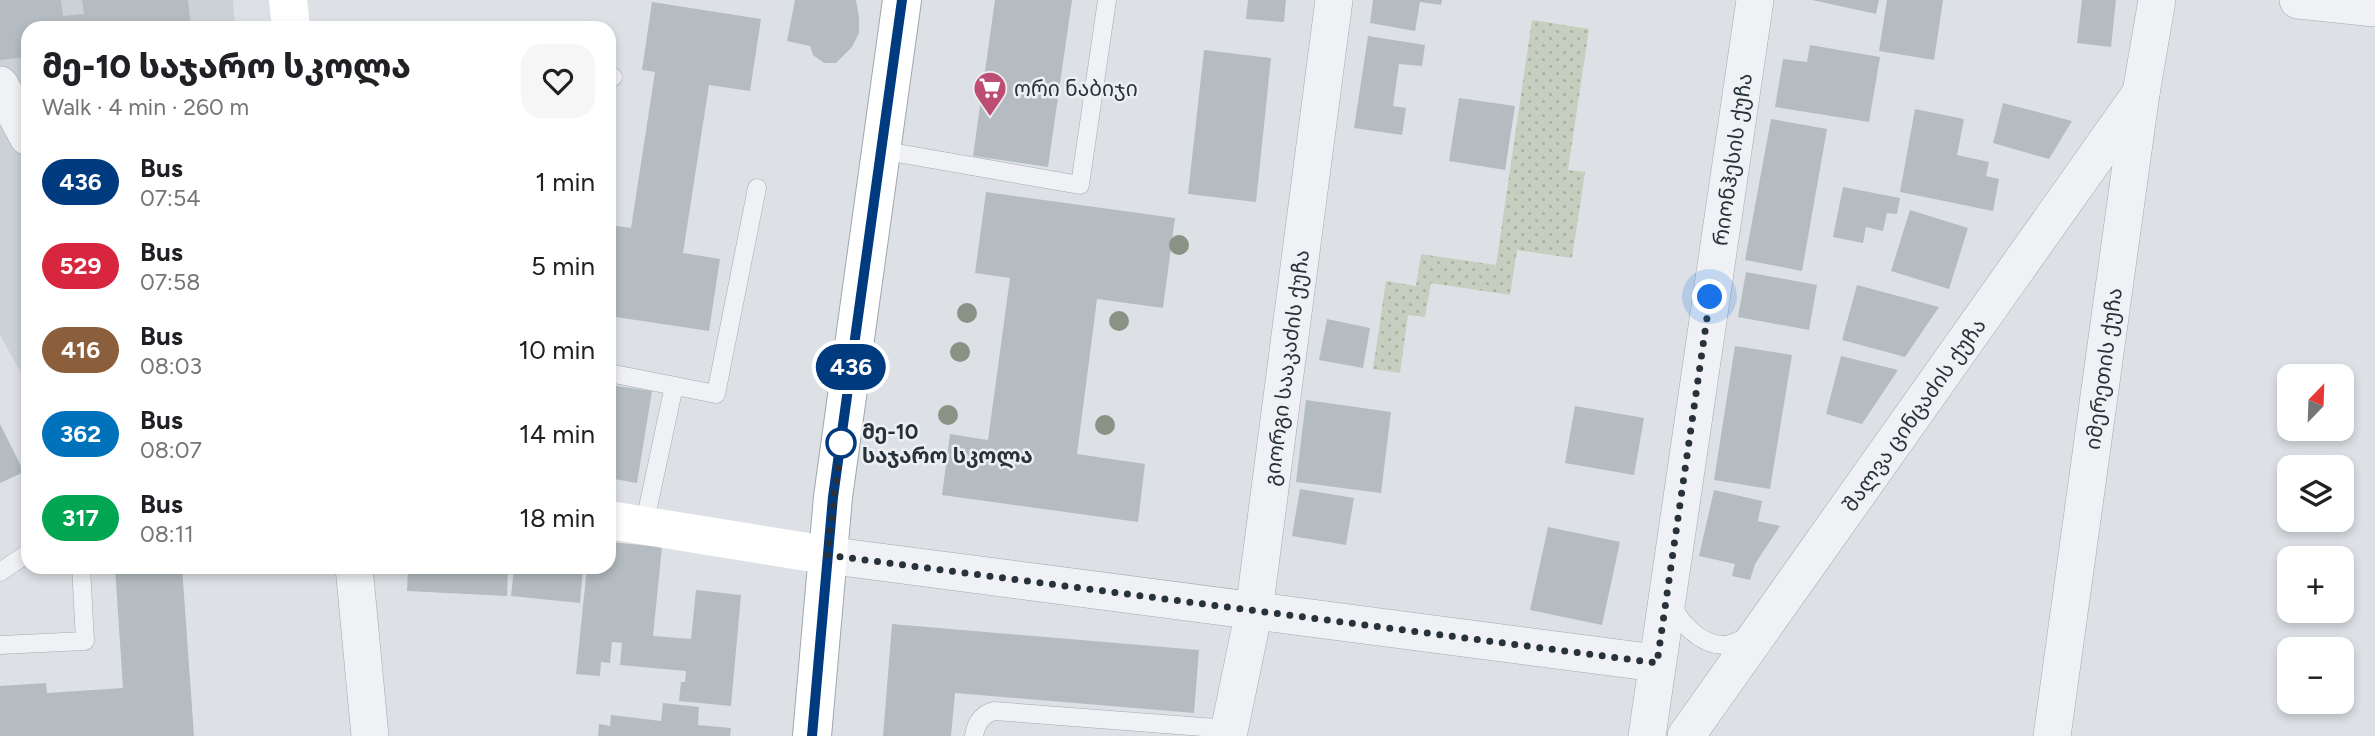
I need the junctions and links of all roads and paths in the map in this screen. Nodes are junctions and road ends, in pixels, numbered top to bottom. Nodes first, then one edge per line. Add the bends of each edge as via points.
1 (288, 0) edge
2 (902, 0) edge
3 (1107, 0) edge
4 (1334, 0) edge
5 (1755, 0) edge
6 (2157, 0) edge
7 (2298, 0) edge
8 (2375, 8) edge
9 (290, 21) edge
10 (0, 85) edge
11 (2141, 93) junction
12 (21, 122) edge
13 (880, 150) junction
14 (757, 188) dead end
15 (616, 374) edge
16 (674, 386) junction
17 (626, 523) edge
18 (827, 555) junction
19 (21, 558) edge
20 (0, 572) edge
21 (80, 574) edge
22 (355, 574) edge
23 (1666, 594) junction
24 (1254, 611) junction
25 (1762, 629) junction
26 (0, 645) edge
27 (1657, 663) junction
28 (1229, 732) edge
29 (370, 736) edge
30 (812, 736) edge
31 (974, 736) edge
32 (1647, 736) edge
33 (1686, 736) edge
34 (2052, 736) edge

1 - 9 main road
2 - 13 main road
3 - 13 lane via 1080,185
4 - 24 street, გიორგი სააკაძის ქუჩა
5 - 23 street, რიონჰესის ქუჩა
6 - 11 street, იმერეთის ქუჩა
7 - 8 street
10 - 12 street
11 - 25 street, შალვა ცინცაძის ქუჩა
11 - 34 street, იმერეთის ქუჩა
13 - 18 main road
14 - 16 lane via 716,394
15 - 16 lane
16 - 17 lane
17 - 18 main road
18 - 24 street
18 - 30 main road
19 - 20 lane
21 - 26 lane via 85,641
22 - 29 street
23 - 25 lane via 1676,614 1702,639 1722,645
23 - 27 street, რიონჰესის ქუჩა
24 - 27 street
24 - 28 street, გიორგი სააკაძის ქუჩა
25 - 33 street, შალვა ცინცაძის ქუჩა
27 - 32 street, რიონჰესის ქუჩა
28 - 31 lane via 994,711 985,713

